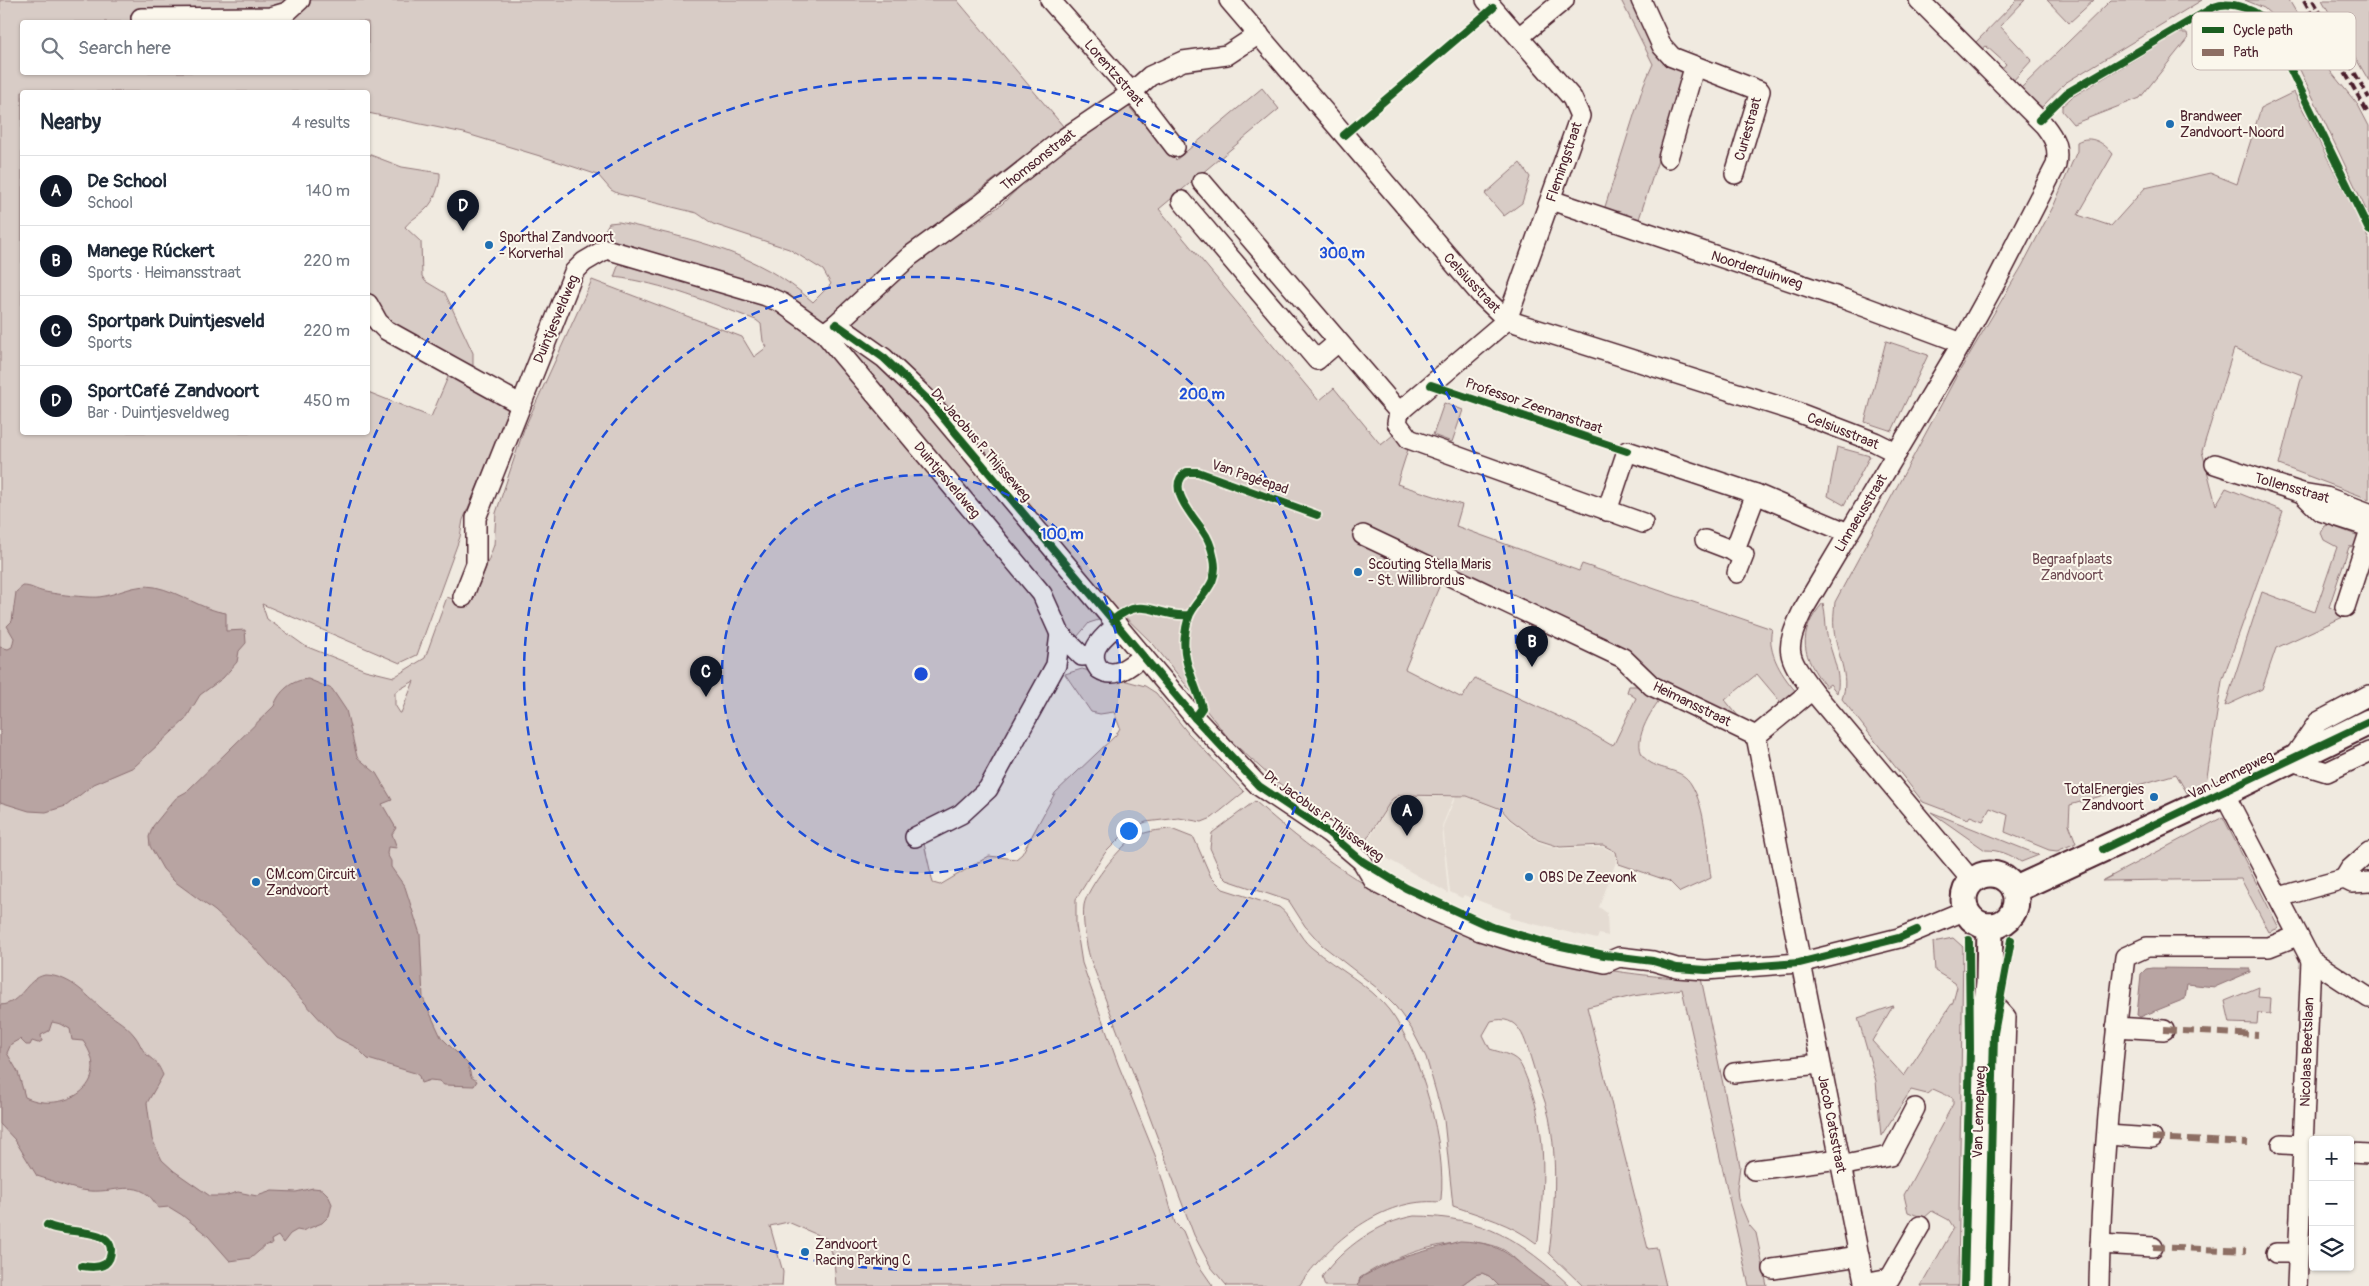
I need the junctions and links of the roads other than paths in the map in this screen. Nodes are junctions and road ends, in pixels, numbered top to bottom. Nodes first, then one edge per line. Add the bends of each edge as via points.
1 (300, 0) edge
2 (1050, 0) edge
3 (1229, 0) edge
4 (1486, 0) edge
5 (1564, 0) edge
6 (1641, 0) edge
7 (1919, 0) edge
8 (141, 18) dead end
9 (1260, 34) junction
10 (1519, 37) junction
11 (1694, 68) junction
12 (1131, 93) junction
13 (1175, 147) dead end
14 (1668, 158) dead end
15 (1735, 174) dead end
16 (1202, 182) dead end
17 (1551, 200) junction
18 (1182, 201) dead end
19 (1237, 221) junction
20 (1216, 240) junction
21 (370, 308) edge
22 (1507, 320) junction
23 (830, 328) junction
24 (1338, 342) junction
25 (1962, 343) junction
26 (520, 404) junction
27 (1399, 412) junction
28 (1897, 453) junction
29 (2215, 464) dead end
30 (2302, 493) junction
31 (1756, 494) junction
32 (1607, 510) junction
33 (2369, 513) edge
34 (1643, 524) dead end
35 (2369, 528) edge
36 (1848, 533) junction
37 (2369, 533) edge
38 (1363, 535) dead end
39 (1705, 540) dead end
40 (1734, 552) junction
41 (1737, 573) dead end
42 (463, 597) dead end
43 (2345, 607) dead end
44 (1117, 625) junction
45 (1060, 634) junction
46 (1088, 655) junction
47 (1143, 656) junction
48 (1056, 665) junction
49 (1812, 690) junction
50 (2369, 695) edge
51 (2369, 722) edge
52 (1756, 736) junction
53 (2369, 752) edge
54 (2290, 761) junction
55 (2224, 793) junction
56 (916, 837) dead end
57 (2369, 852) edge
58 (2344, 879) junction
59 (1972, 881) junction
60 (2369, 882) edge
61 (2014, 890) junction
62 (2279, 897) junction
63 (1966, 910) junction
64 (1990, 926) junction
65 (2297, 936) junction
66 (2311, 960) junction
67 (1799, 963) junction
68 (1987, 996) junction
69 (2369, 998) edge
70 (2116, 1026) junction
71 (2164, 1030) dead end
72 (1820, 1064) junction
73 (1734, 1073) dead end
74 (1915, 1108) dead end
75 (2107, 1135) junction
76 (2152, 1138) dead end
77 (2282, 1144) dead end
78 (2306, 1148) edge
79 (2354, 1153) edge
80 (2369, 1154) edge
81 (1839, 1159) junction
82 (1754, 1170) dead end
83 (1920, 1226) dead end
84 (2100, 1244) junction
85 (2153, 1247) dead end
86 (2276, 1253) dead end
87 (2298, 1253) junction
88 (1859, 1256) junction
89 (1773, 1269) dead end
90 (1864, 1284) edge
91 (1978, 1286) edge
92 (1998, 1286) edge
93 (2099, 1286) edge
94 (2297, 1286) edge

1 - 8 street via 287,12 270,17
2 - 12 street, Lorentzstraat
3 - 9 street, Celsiusstraat
4 - 10 street, Flemingstraat
5 - 10 street
6 - 11 street, Curiestraat via 1662,46 1672,58
7 - 25 street, Linnaeusstraat via 2039,120 2056,140 2058,154 2056,165
9 - 12 street, Thomsonstraat via 1227,55 1175,63 1150,76
9 - 22 street, Celsiusstraat via 1481,295
10 - 17 street, Flemingstraat via 1572,98 1580,116
11 - 14 street
11 - 15 street, Curiestraat via 1760,91
12 - 13 street, Lorentzstraat
12 - 23 street, Thomsonstraat via 1060,141 910,256
16 - 19 street
17 - 22 street, Flemingstraat
17 - 25 street, Noorderduinweg via 1844,299
18 - 20 street
19 - 20 street
19 - 24 street
20 - 24 street via 1317,360
21 - 26 street via 386,330
22 - 27 street
22 - 28 street, Celsiusstraat via 1794,411
23 - 26 street, Duintjesveldweg via 766,296 606,249 574,272
23 - 44 street, Dr. Jacobus P. Thijsseweg via 884,358 929,401
23 - 45 street, Duintjesveldweg via 1042,594
24 - 27 street
25 - 28 street, Linnaeusstraat
26 - 42 street, Duintjesveldweg via 476,518 476,564
27 - 32 street via 1397,423 1410,439
28 - 36 street, Linnaeusstraat
29 - 30 street, Tollensstraat
30 - 33 street, Tollensstraat via 2326,497
30 - 35 street via 2320,511
31 - 32 street via 1627,451
31 - 36 street
31 - 40 street
32 - 34 street
36 - 49 street, Linnaeusstraat via 1790,636 1790,653 1796,669
37 - 43 street
38 - 52 street, Heimansstraat via 1623,658 1652,686
39 - 40 street
40 - 41 street via 1744,555
44 - 46 street
44 - 47 street, Dr. Jacobus P. Thijsseweg
45 - 46 street, Duintjesveldweg
45 - 48 street
46 - 47 street, Duintjesveldweg via 1099,669 1114,674
46 - 48 street via 1073,663
47 - 67 street, Dr. Jacobus P. Thijsseweg via 1259,786 1329,833 1362,861 1374,881 1427,908 1480,931 1538,949 1605,963 1619,957 1706,970
48 - 56 street via 988,789 962,814
49 - 52 street
49 - 59 street, Linnaeusstraat
50 - 54 street, Van Lennepweg via 2318,722
51 - 54 main road, Van Lennepweg
52 - 67 street
53 - 54 street, Van Lennepweg via 2328,772
54 - 55 main road, Van Lennepweg
55 - 61 main road, Van Lennepweg
55 - 62 street
57 - 58 street
58 - 60 street via 2352,883
58 - 62 street
59 - 61 main road via 1993,874 2006,879
59 - 63 main road via 1965,895
61 - 64 main road via 2016,902 2013,913 2004,922
62 - 65 street
63 - 64 main road via 1974,920
63 - 67 street, Dr. Jacobus P. Thijsseweg via 1899,938
64 - 68 main road, Van Lennepweg
65 - 66 street
65 - 70 street via 2269,947 2147,947 2125,957
66 - 69 street
66 - 78 street, Nicolaas Beetslaan
67 - 72 street, Jacob Catsstraat
68 - 91 main road, Van Lennepweg via 1981,1063
68 - 92 street, Van Lennepweg via 2006,1017
70 - 71 street
70 - 75 street
72 - 73 street
72 - 81 street, Jacob Catsstraat
74 - 81 street via 1890,1156 1845,1164
75 - 76 street
75 - 84 street
77 - 78 street
78 - 87 street, Nicolaas Beetslaan
79 - 80 street
81 - 82 street
81 - 88 street, Jacob Catsstraat
83 - 90 street via 1890,1278
84 - 85 street
84 - 93 street
86 - 87 street
87 - 94 street, Nicolaas Beetslaan
88 - 89 street
88 - 90 street, Jacob Catsstraat

